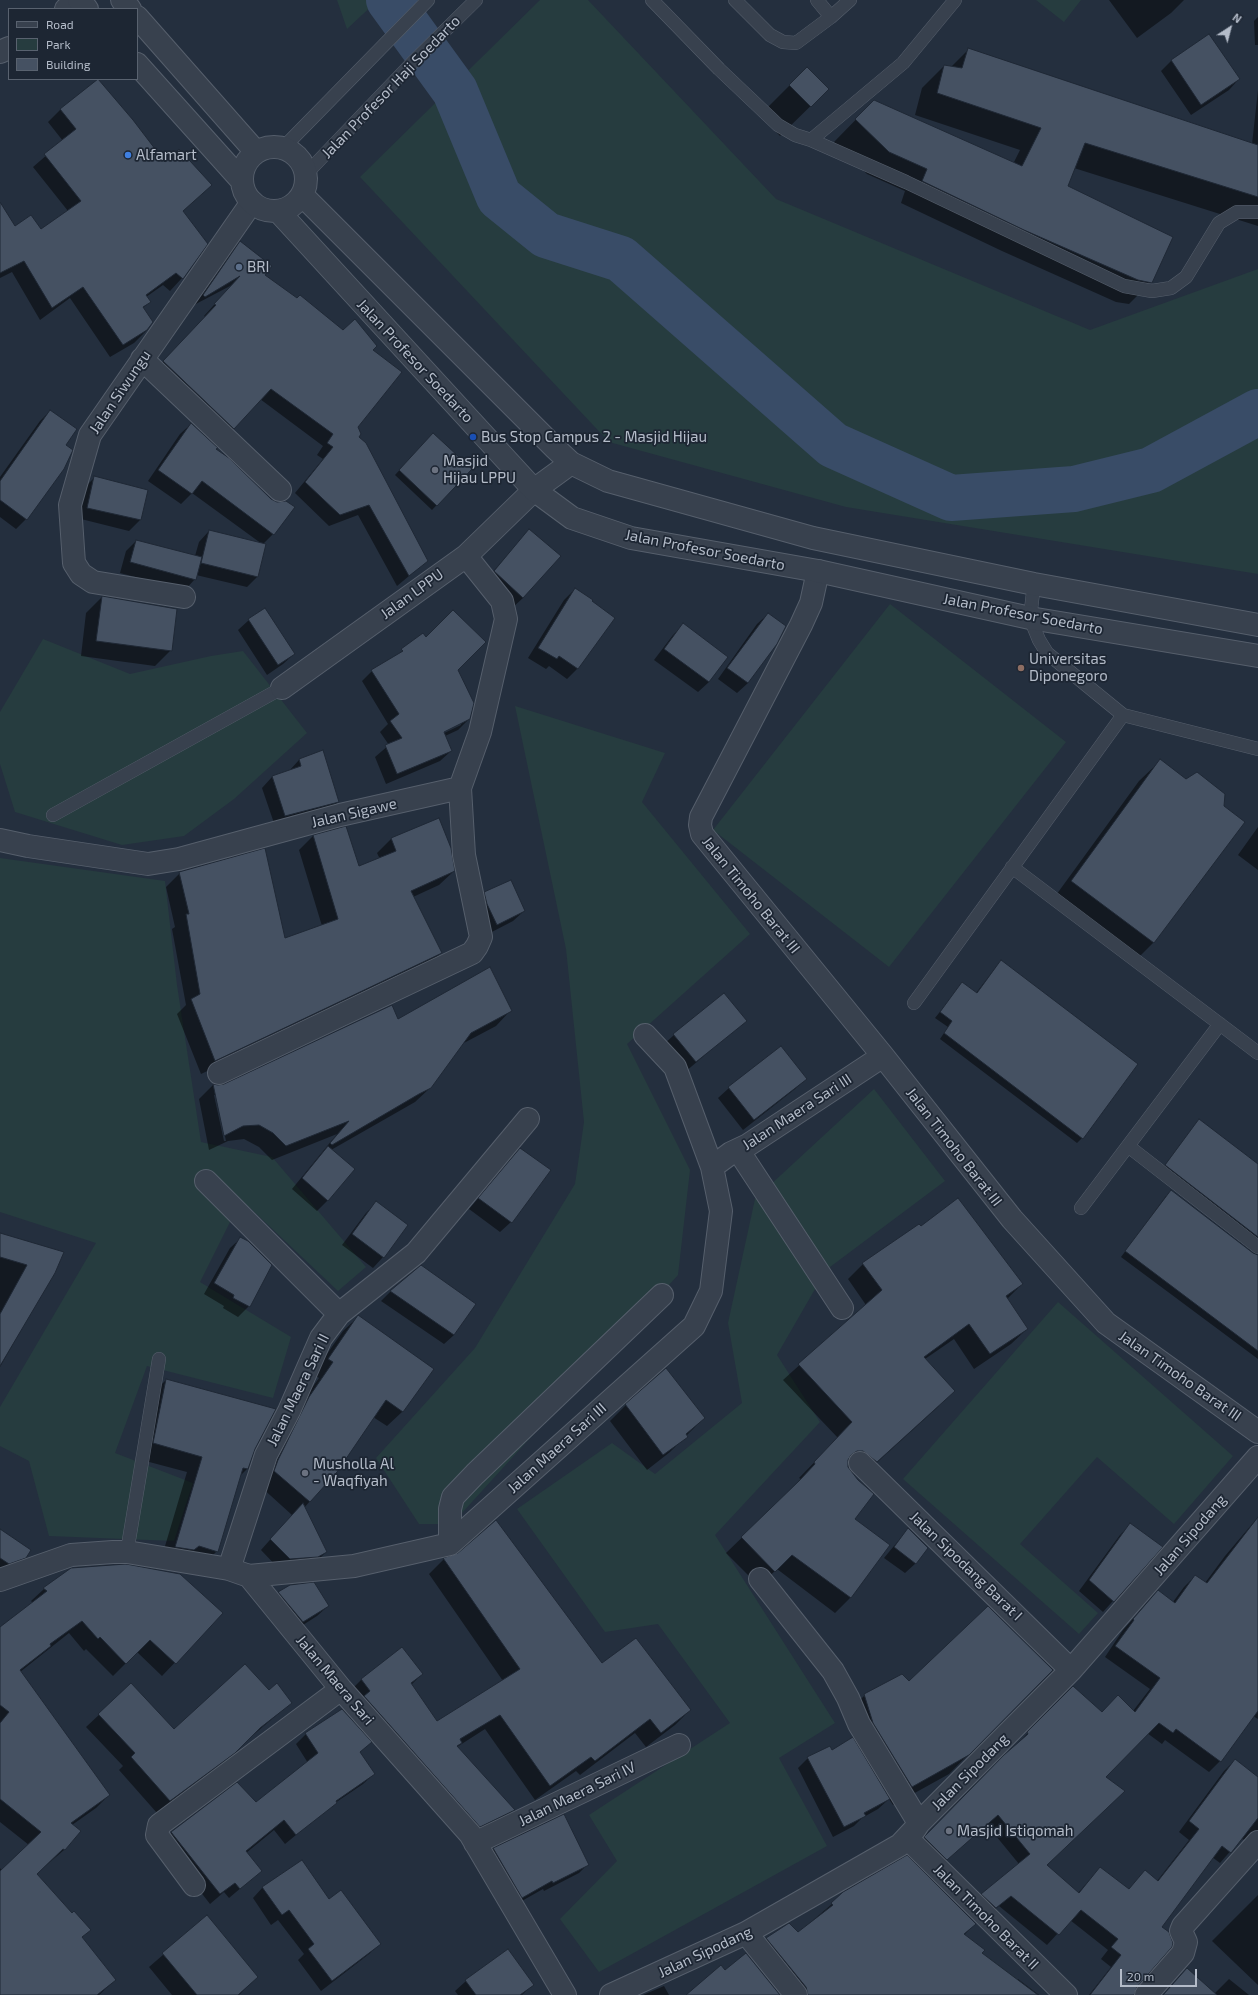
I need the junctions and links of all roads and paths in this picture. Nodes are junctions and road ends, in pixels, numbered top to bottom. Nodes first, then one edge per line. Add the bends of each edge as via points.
1 (78, 0) edge
2 (122, 0) edge
3 (428, 0) edge
4 (476, 0) edge
5 (652, 0) edge
6 (735, 0) edge
7 (817, 0) edge
8 (850, 0) edge
9 (954, 0) edge
10 (67, 8) edge
11 (86, 8) edge
12 (129, 8) edge
13 (831, 17) junction
14 (138, 18) edge
15 (138, 65) edge
16 (811, 140) junction
17 (283, 148) junction
18 (256, 152) junction
19 (306, 174) junction
20 (242, 181) junction
21 (303, 196) junction
22 (252, 202) junction
23 (278, 211) junction
24 (1258, 212) edge
25 (142, 359) junction
26 (571, 463) junction
27 (280, 490) dead end
28 (534, 490) junction
29 (466, 556) junction
30 (818, 571) junction
31 (1034, 584) junction
32 (184, 597) dead end
33 (1030, 618) junction
34 (1258, 625) edge
35 (1258, 656) edge
36 (282, 688) joint
37 (1123, 715) junction
38 (1258, 749) edge
39 (460, 788) junction
40 (53, 815) dead end
41 (0, 840) edge
42 (1012, 867) junction
43 (914, 1003) dead end
44 (1220, 1024) junction
45 (645, 1035) dead end
46 (1257, 1051) edge
47 (882, 1056) junction
48 (219, 1073) dead end
49 (528, 1119) dead end
50 (1128, 1146) junction
51 (738, 1150) junction
52 (712, 1166) junction
53 (206, 1181) dead end
54 (1081, 1208) dead end
55 (1258, 1247) edge
56 (662, 1295) dead end
57 (842, 1308) dead end
58 (338, 1314) junction
59 (159, 1359) dead end
60 (1258, 1432) edge
61 (1258, 1457) edge
62 (860, 1463) dead end
63 (450, 1544) junction
64 (127, 1552) junction
65 (239, 1572) junction
66 (760, 1579) dead end
67 (0, 1580) edge
68 (1071, 1670) junction
69 (341, 1689) junction
70 (679, 1745) dead end
71 (913, 1831) junction
72 (1258, 1842) edge
73 (475, 1843) junction
74 (194, 1885) dead end
75 (746, 1934) junction
76 (565, 1995) edge
77 (611, 1995) edge
78 (796, 1995) edge
79 (1066, 1995) edge
80 (1146, 1995) edge

1 - 10 street
1 - 11 street
2 - 12 street
3 - 17 lane
4 - 19 lane, Jalan Profesor Haji Soedarto
5 - 16 lane via 778,125 795,135
6 - 13 lane via 770,35 783,42 796,43
7 - 13 lane
8 - 13 lane
9 - 16 lane via 903,63
14 - 18 street
15 - 20 street
16 - 24 lane via 906,182 1124,286 1152,291 1171,288 1186,277 1219,223 1236,212
17 - 18 street via 273,147
17 - 19 street via 298,158 304,165
18 - 20 street via 247,162
19 - 21 street
20 - 22 street via 245,192
21 - 23 street via 292,207
21 - 26 street
22 - 23 street via 264,209
22 - 25 street, Jalan Siwungu
23 - 28 street, Jalan Profesor Soedarto
25 - 27 street
25 - 32 street, Jalan Siwungu via 90,435 70,505 74,563 81,574 93,582
26 - 28 street, Jalan LPPU
26 - 31 street via 608,481 813,538
28 - 29 street, Jalan LPPU
28 - 30 street, Jalan Profesor Soedarto via 572,518 631,538
29 - 36 street, Jalan LPPU
29 - 39 street via 502,601 506,620 480,732
30 - 33 street, Jalan Profesor Soedarto
30 - 47 street, Jalan Timoho Barat III via 811,603 701,817 702,834
31 - 33 lane
31 - 34 street
33 - 35 street, Jalan Profesor Soedarto
33 - 37 lane via 1047,653
36 - 40 lane
37 - 38 lane
37 - 42 lane
39 - 41 street, Jalan Sigawe via 340,815 179,859 148,864
39 - 48 street via 464,855 481,937 472,953
42 - 43 lane
42 - 44 lane
44 - 46 lane
44 - 50 lane
45 - 52 street, Jalan Maera Sari III via 675,1067
47 - 51 street, Jalan Maera Sari III
47 - 60 street, Jalan Timoho Barat III via 1012,1219 1106,1323
49 - 58 street, Jalan Maera Sari II via 416,1253
50 - 54 lane
50 - 55 lane
51 - 52 street, Jalan Maera Sari III
51 - 57 street
52 - 63 street, Jalan Maera Sari III via 721,1211 711,1291 694,1326
53 - 58 street
56 - 63 street via 453,1497 450,1509
58 - 65 street, Jalan Maera Sari II via 321,1338 289,1411 266,1455
59 - 64 lane
61 - 68 street, Jalan Sipodang
62 - 68 street, Jalan Sipodang Barat I
63 - 65 street, Jalan Maera Sari III via 354,1566
64 - 65 street
64 - 67 street via 71,1555
65 - 69 street, Jalan Maera Sari
66 - 71 street, Jalan Timoho Barat II via 833,1671
68 - 71 street, Jalan Sipodang
69 - 73 street, Jalan Maera Sari via 470,1834
69 - 74 street via 159,1825 157,1836
70 - 73 street, Jalan Maera Sari IV
71 - 75 street, Jalan Sipodang via 900,1845
71 - 79 street, Jalan Timoho Barat II
72 - 80 street via 1183,1926 1181,1931 1186,1942 1183,1954
73 - 76 street, Jalan Maera Sari
75 - 77 street, Jalan Sipodang
75 - 78 street

